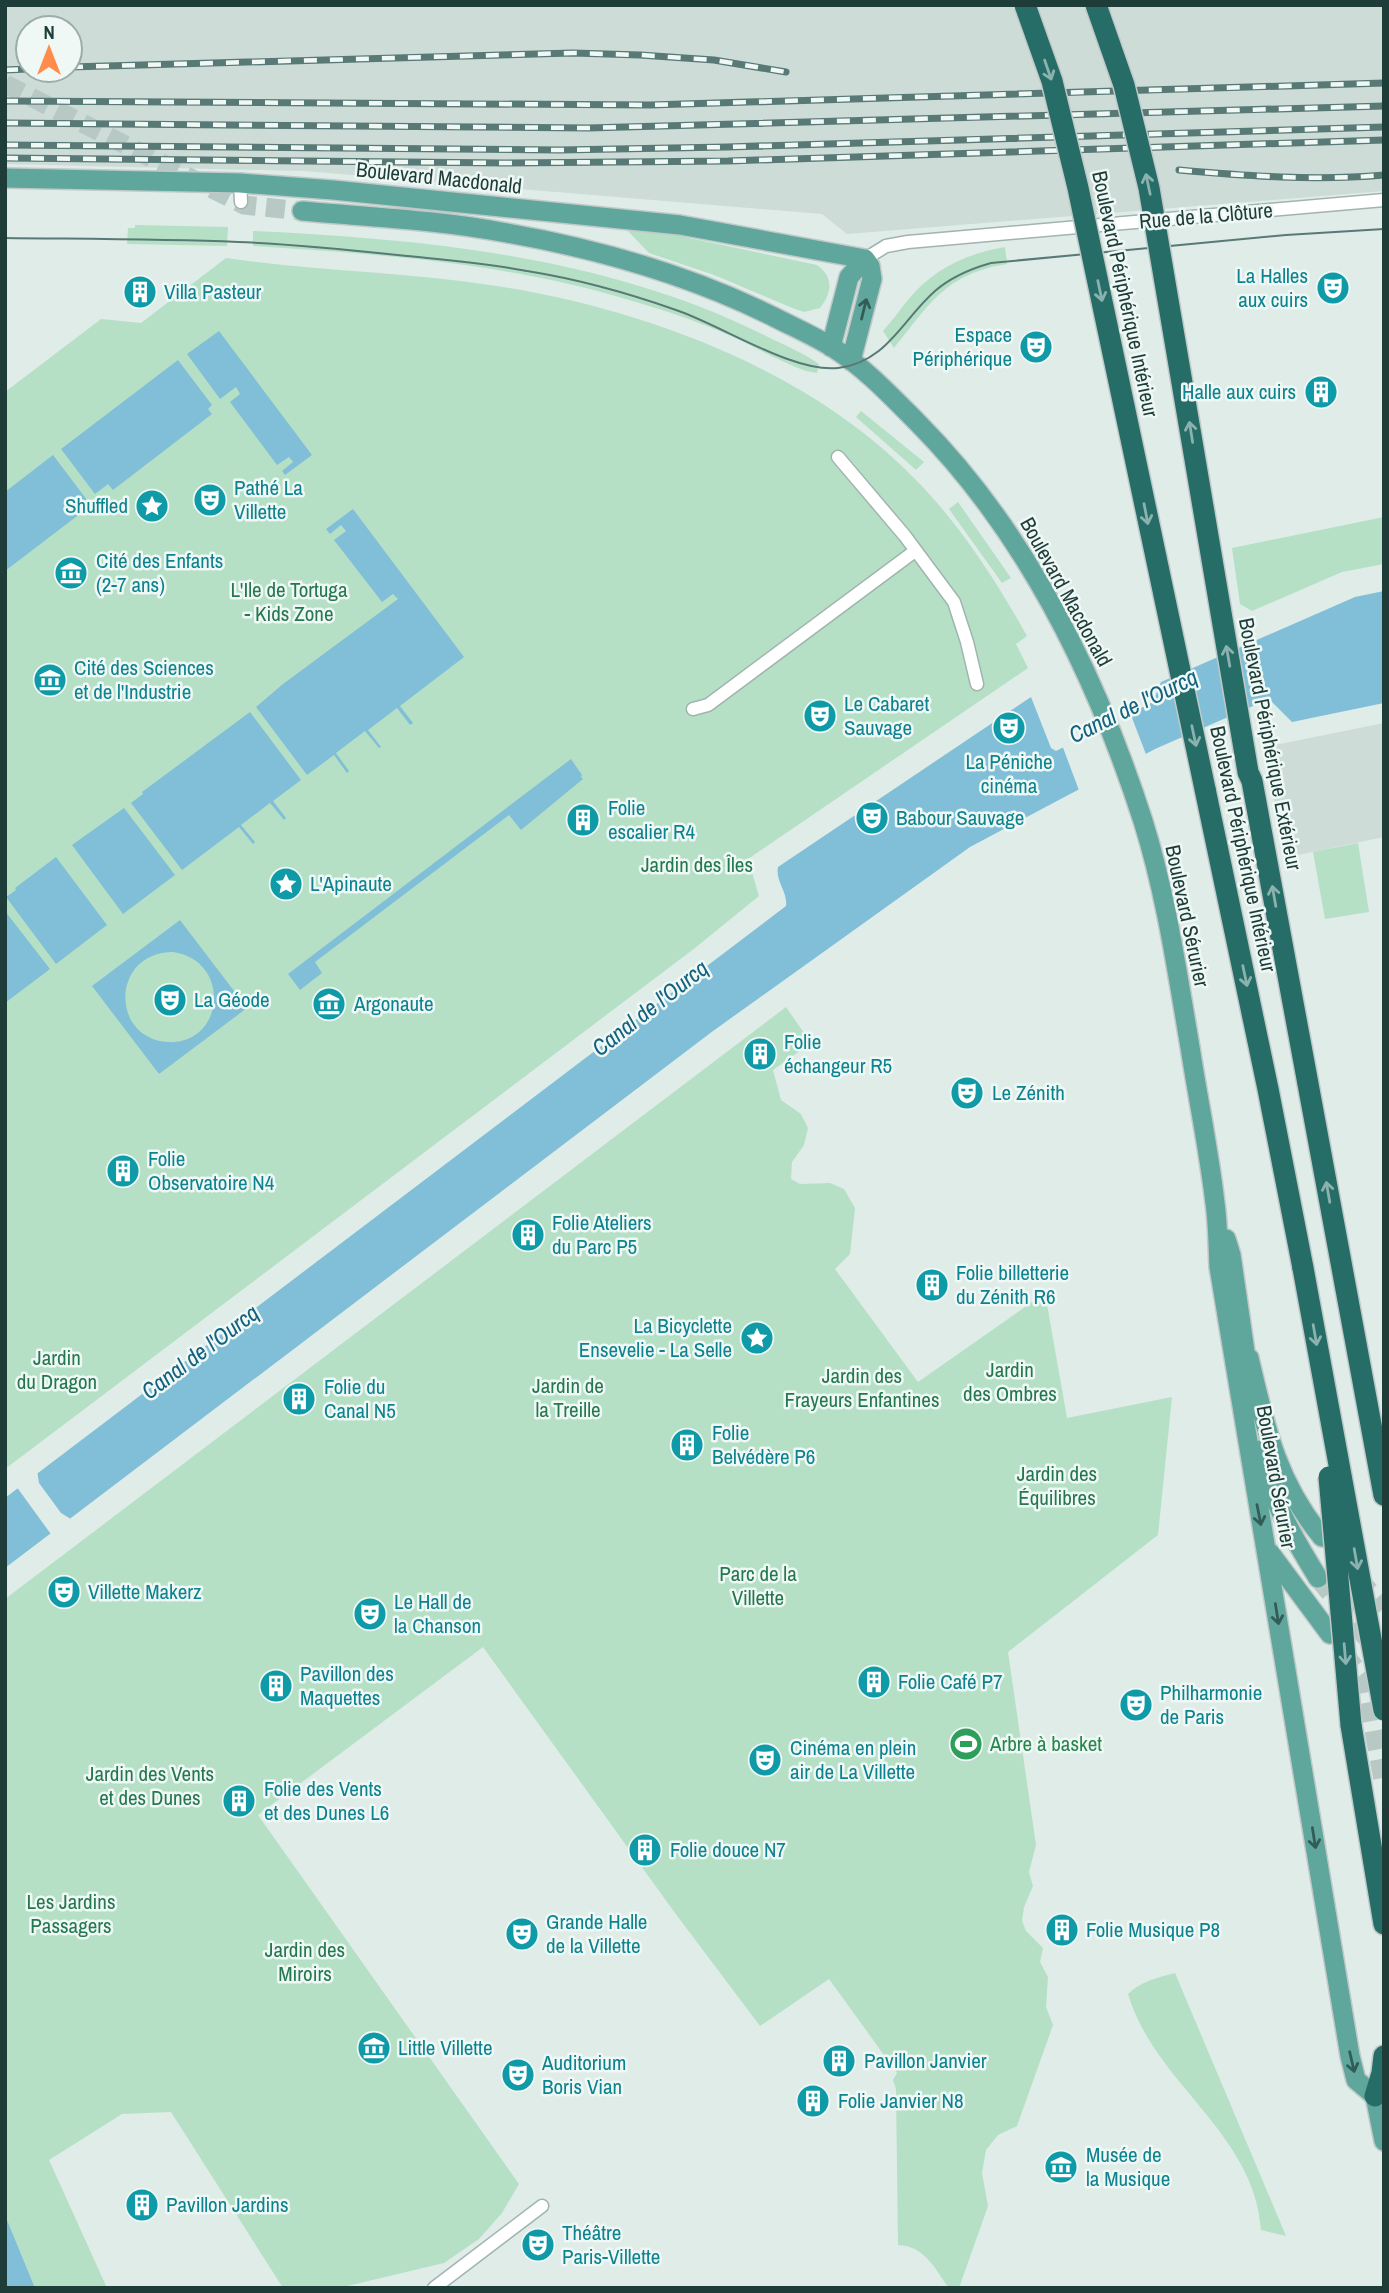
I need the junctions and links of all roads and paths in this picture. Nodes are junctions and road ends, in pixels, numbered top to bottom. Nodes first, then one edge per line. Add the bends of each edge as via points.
1 (1025, 5) edge
2 (1096, 5) edge
3 (5, 178) edge
4 (1384, 200) edge
5 (302, 211) tunnel mouth
6 (865, 259) junction
7 (831, 346) junction
8 (851, 361) junction
9 (838, 457) dead end
10 (915, 551) junction
11 (976, 684) dead end
12 (693, 709) dead end
13 (1140, 812) joint
14 (1216, 1205) junction
15 (1244, 1333) junction
16 (1357, 1353) junction
17 (1321, 1367) junction
18 (1384, 1422) edge
19 (1384, 1495) edge
20 (1322, 1537) dead end
21 (1265, 1546) junction
22 (1318, 1578) tunnel mouth
23 (1330, 1634) tunnel mouth
24 (1384, 1710) edge
25 (1384, 1924) edge
26 (1384, 2056) edge
27 (1379, 2096) edge
28 (1384, 2141) edge
29 (542, 2206) dead end
30 (433, 2288) edge

1 -> 17 highway, Boulevard Périphérique Intérieur, bridge via 1052,81 1078,188 1268,1089
16 -> 2 highway, Boulevard Périphérique Extérieur, bridge via 1248,772 1149,188 1124,85
3 - 6 main road, Boulevard Macdonald via 680,225
4 - 6 street, Rue de la Clôture via 908,242 886,246
5 - 7 main road, Boulevard Macdonald via 504,232 590,251 718,292
6 - 7 main road via 849,277
8 -> 6 main road via 872,279
7 - 8 main road, Boulevard Macdonald
8 - 13 main road, Boulevard Macdonald via 949,455 1005,528 1069,637
9 - 10 street
10 - 11 street via 954,602
10 - 12 street via 708,705
13 - 14 main road, Boulevard Sérurier via 1172,942
14 - 15 main road via 1231,1255
14 -> 21 main road, Boulevard Sérurier via 1219,1267
15 - 20 main road via 1276,1458 1293,1496
15 - 22 main road via 1267,1481
16 - 18 highway
16 - 19 highway, Boulevard Périphérique Extérieur
17 -> 24 highway, Boulevard Périphérique Intérieur, bridge
17 -> 25 highway, bridge via 1351,1725
21 - 23 main road
21 -> 27 main road, Boulevard Sérurier via 1350,2056 1356,2080
26 - 27 highway
27 - 28 main road, Boulevard Sérurier
29 - 30 street

